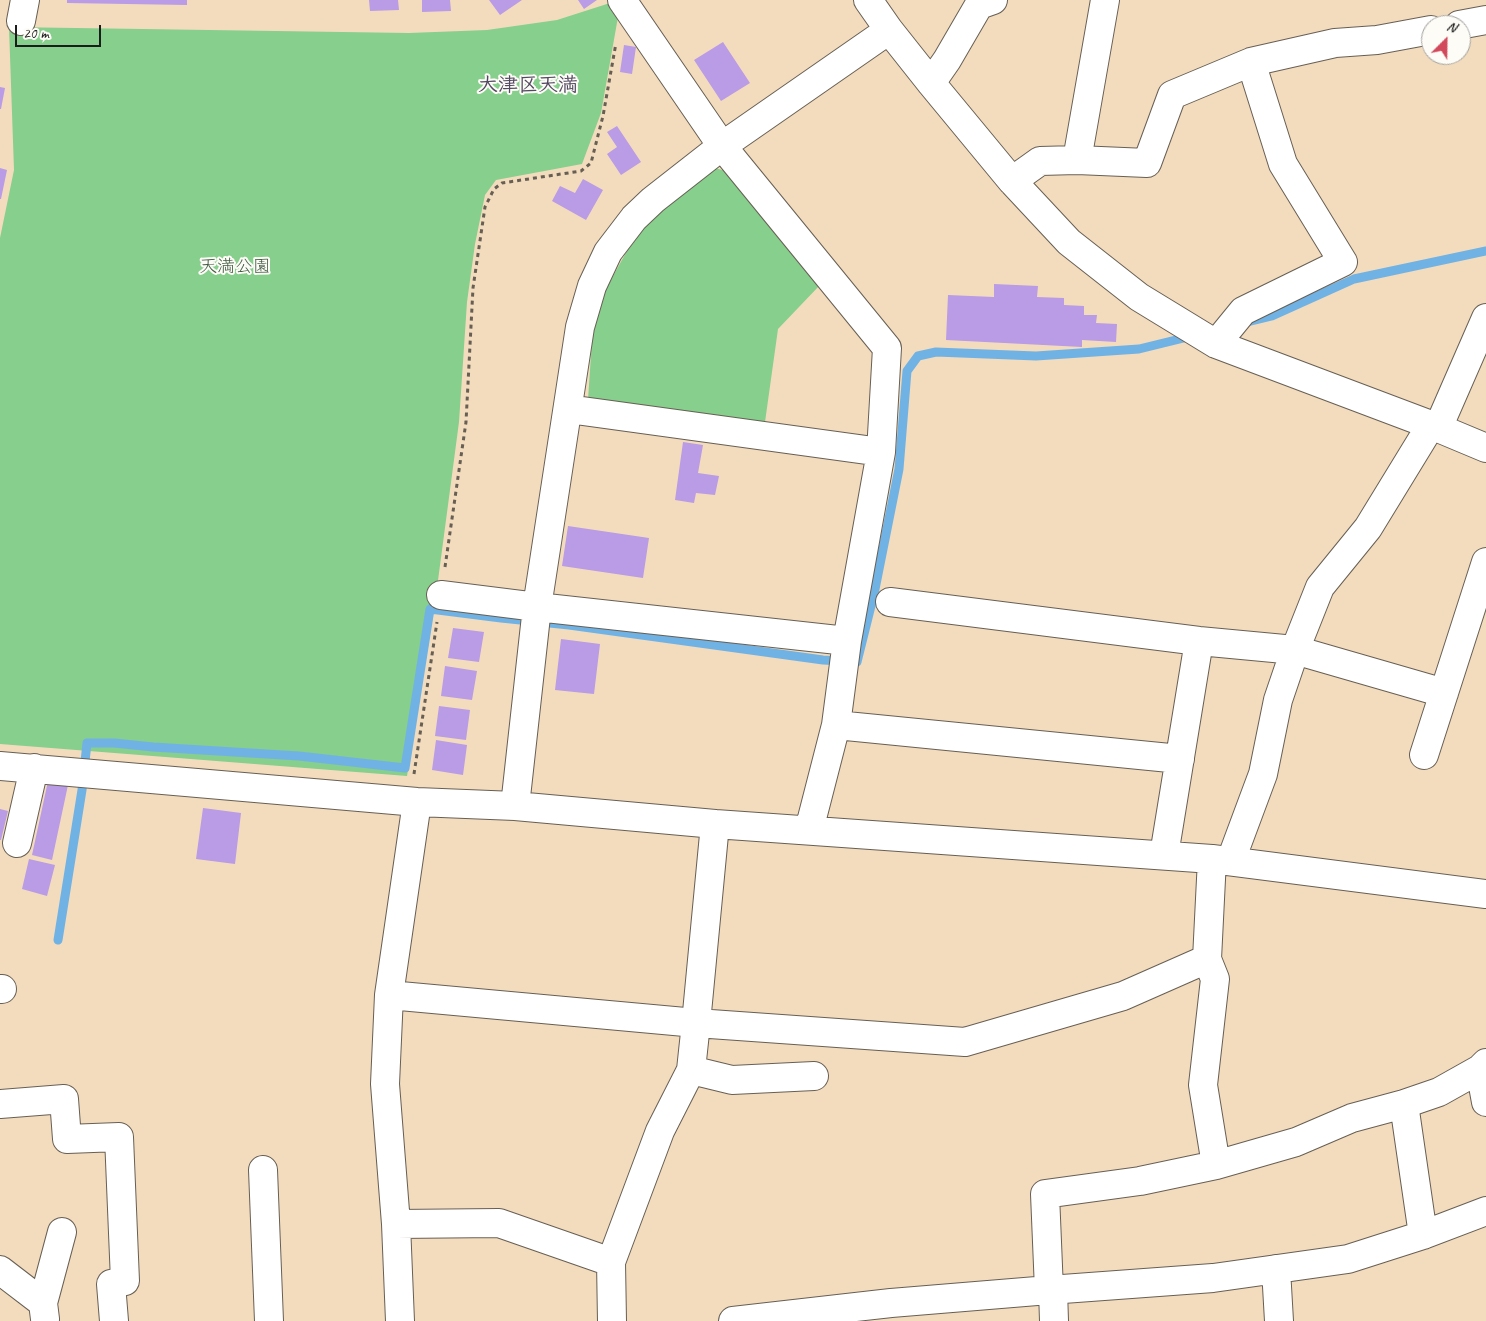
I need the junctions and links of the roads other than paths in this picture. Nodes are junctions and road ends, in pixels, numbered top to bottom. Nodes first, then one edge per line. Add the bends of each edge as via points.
1 (868, 0) edge
2 (993, 0) edge
3 (1104, 0) edge
4 (623, 2) edge
5 (1486, 20) edge
6 (1471, 23) edge
7 (889, 30) junction
8 (1421, 32) edge
9 (1251, 62) junction
10 (930, 83) junction
11 (722, 146) junction
12 (1077, 160) junction
13 (1012, 181) junction
14 (1486, 318) edge
15 (1216, 344) junction
16 (568, 409) junction
17 (1434, 426) junction
18 (1486, 448) edge
19 (881, 452) junction
20 (1486, 562) edge
21 (441, 595) road end
22 (890, 602) dead end
23 (537, 607) junction
24 (847, 640) junction
25 (1199, 641) junction
26 (1295, 650) junction
27 (1444, 693) junction
28 (836, 725) junction
29 (1424, 755) dead end
30 (1180, 759) junction
31 (0, 766) edge
32 (34, 768) junction
33 (417, 802) junction
34 (516, 806) junction
35 (715, 824) junction
36 (809, 830) junction
37 (17, 843) dead end
38 (1164, 855) junction
39 (1222, 860) junction
40 (1486, 894) edge
41 (1207, 959) junction
42 (389, 995) junction
43 (696, 1023) junction
44 (1483, 1066) edge
45 (690, 1070) junction
46 (814, 1076) dead end
47 (1486, 1102) edge
48 (0, 1104) edge
49 (1404, 1104) junction
50 (1216, 1165) junction
51 (263, 1170) dead end
52 (1486, 1211) edge
53 (396, 1224) junction
54 (62, 1232) dead end
55 (1423, 1235) junction
56 (611, 1262) junction
57 (1276, 1269) junction
58 (0, 1270) edge
59 (1051, 1290) junction
60 (44, 1312) edge
61 (891, 1312) edge
62 (114, 1321) edge
63 (269, 1321) edge
64 (400, 1321) edge
65 (612, 1321) edge
66 (733, 1321) edge
67 (1054, 1321) edge
68 (1279, 1321) edge

1 - 7 street
2 - 10 street via 979,4
3 - 12 street
4 - 11 street
5 - 6 street
7 - 10 street
7 - 11 street
8 - 9 street via 1335,43
9 - 12 street via 1172,95 1147,163
9 - 15 street via 1283,164 1343,262 1243,311
10 - 13 street
11 - 16 street via 653,200 634,218 608,252 592,286 580,327
11 - 19 street via 886,348
12 - 13 street via 1040,161
13 - 15 street via 1069,242 1139,297
14 - 17 street
15 - 17 street
16 - 19 street
16 - 23 street
17 - 18 street
17 - 26 street via 1368,528 1320,587
19 - 24 street
20 - 27 street
21 - 23 street
22 - 25 street
23 - 24 street
23 - 34 street
24 - 28 street
25 - 26 street
25 - 30 street
26 - 27 street
26 - 39 street via 1278,700 1263,774
27 - 29 street
28 - 30 street
28 - 36 street
30 - 38 street
31 - 32 street
32 - 33 street
32 - 37 street
33 - 34 street
33 - 42 street
34 - 35 street
35 - 36 street
35 - 43 street
36 - 38 street
38 - 39 street
39 - 40 street
39 - 41 street
41 - 43 street via 1123,996 965,1042
41 - 50 street via 1215,979 1204,1085
42 - 43 street
42 - 53 street via 385,1084
43 - 45 street
44 - 47 street
44 - 49 street via 1439,1092
45 - 46 street via 732,1080
45 - 56 street via 660,1131
48 - 62 street via 64,1098 67,1138 119,1137 125,1281 110,1284
49 - 50 street via 1352,1118 1296,1142
49 - 55 street
50 - 59 street via 1140,1181 1045,1194
51 - 63 street
52 - 55 street
53 - 56 street via 499,1224
53 - 64 street
54 - 60 street
55 - 57 street via 1348,1259
56 - 65 street
57 - 59 street via 1213,1278
57 - 68 street
58 - 60 street
59 - 61 street
59 - 67 street
61 - 66 street

